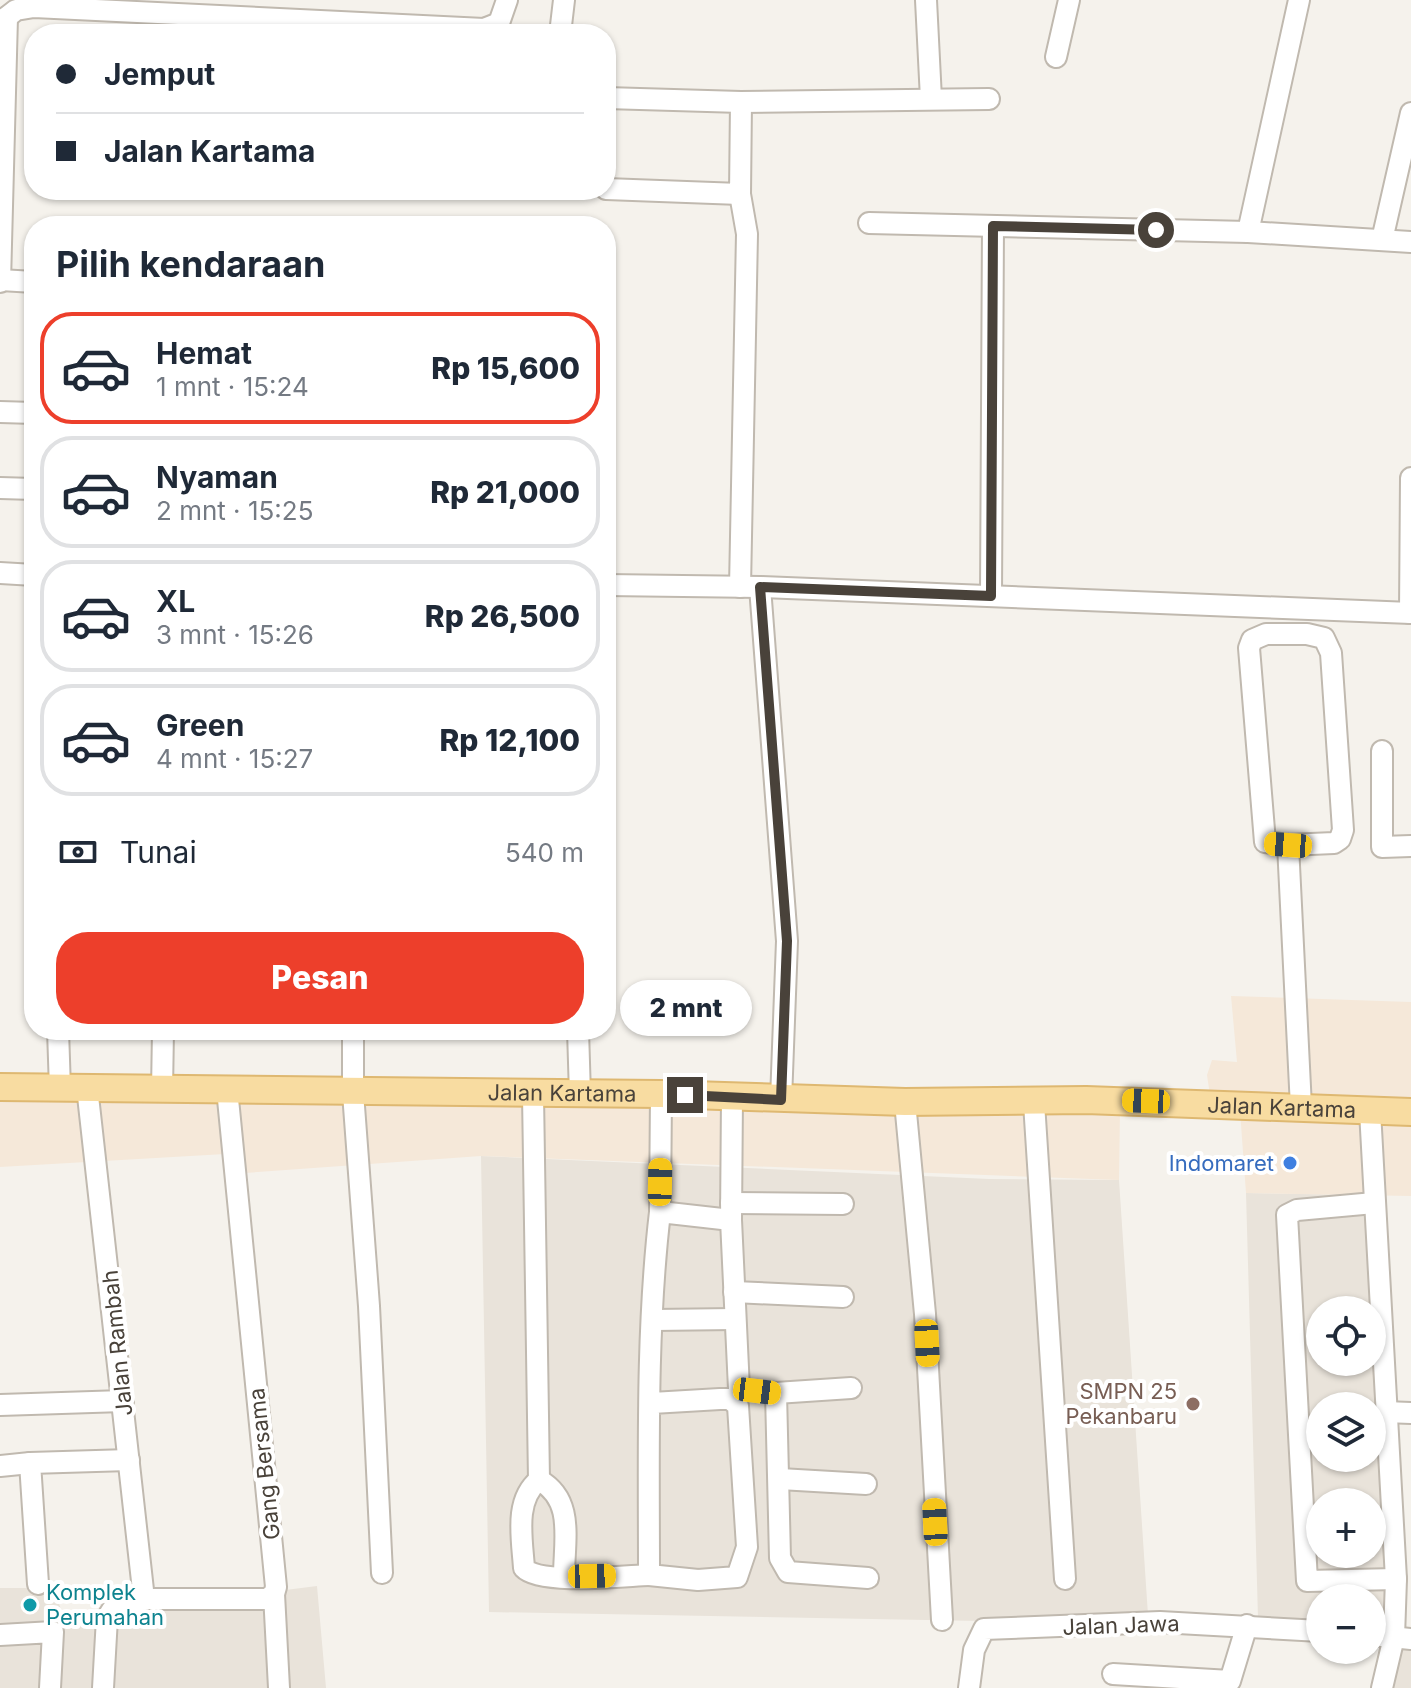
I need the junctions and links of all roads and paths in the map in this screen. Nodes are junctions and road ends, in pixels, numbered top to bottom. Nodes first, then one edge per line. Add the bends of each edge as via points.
1 (507, 0) edge
2 (564, 0) edge
3 (926, 0) edge
4 (1069, 0) edge
5 (1299, 0) edge
6 (4, 16) edge
7 (382, 24) edge
8 (496, 24) edge
9 (561, 24) edge
10 (1056, 57) dead end
11 (616, 98) edge
12 (931, 99) junction
13 (989, 99) dead end
14 (741, 102) junction
15 (1411, 113) edge
16 (616, 189) edge
17 (740, 194) junction
18 (869, 223) dead end
19 (993, 226) junction
20 (1248, 232) junction
21 (1382, 240) junction
22 (1411, 242) edge
23 (0, 281) edge
24 (24, 282) edge
25 (0, 412) edge
26 (24, 413) edge
27 (1411, 478) edge
28 (0, 488) edge
29 (24, 489) edge
30 (0, 573) edge
31 (24, 574) edge
32 (616, 585) edge
33 (750, 587) junction
34 (991, 596) junction
35 (1411, 613) edge
36 (1382, 751) dead end
37 (1288, 845) junction
38 (1411, 846) edge
39 (58, 1040) edge
40 (163, 1040) edge
41 (353, 1040) edge
42 (578, 1040) edge
43 (0, 1087) edge
44 (87, 1087) junction
45 (60, 1089) junction
46 (227, 1089) junction
47 (162, 1091) junction
48 (353, 1093) junction
49 (661, 1094) junction
50 (533, 1095) junction
51 (580, 1095) junction
52 (732, 1097) junction
53 (781, 1100) junction
54 (905, 1102) junction
55 (1034, 1103) junction
56 (1301, 1107) junction
57 (1370, 1111) junction
58 (1411, 1112) edge
59 (1374, 1203) junction
60 (843, 1204) dead end
61 (660, 1212) junction
62 (731, 1212) junction
63 (734, 1292) junction
64 (843, 1297) dead end
65 (735, 1319) junction
66 (654, 1320) junction
67 (851, 1388) dead end
68 (1384, 1392) edge
69 (776, 1393) junction
70 (123, 1401) junction
71 (652, 1403) junction
72 (0, 1405) edge
73 (1386, 1412) edge
74 (1411, 1413) edge
75 (1386, 1427) edge
76 (129, 1460) junction
77 (30, 1463) junction
78 (0, 1466) edge
79 (780, 1479) junction
80 (539, 1480) junction
81 (866, 1484) dead end
82 (382, 1573) dead end
83 (649, 1575) junction
84 (564, 1577) junction
85 (868, 1578) dead end
86 (1065, 1579) dead end
87 (1396, 1579) junction
88 (38, 1584) dead end
89 (274, 1594) junction
90 (144, 1599) junction
91 (942, 1620) dead end
92 (1247, 1625) junction
93 (1306, 1630) edge
94 (0, 1635) edge
95 (1403, 1638) edge
96 (1113, 1674) dead end
97 (50, 1688) edge
98 (103, 1688) edge
99 (279, 1688) edge
100 (969, 1688) edge
101 (1382, 1688) edge

1 - 8 street
2 - 9 street
3 - 12 street
4 - 10 street
5 - 20 street
6 - 7 street via 34,7
6 - 23 street
11 - 14 street
12 - 13 street
12 - 14 street
14 - 17 street
15 - 21 street
16 - 17 street
17 - 33 street via 747,234
18 - 19 street
19 - 20 street
19 - 34 street
20 - 21 street
21 - 22 street
23 - 24 street
25 - 26 street
27 - 35 street
28 - 29 street
30 - 31 street
32 - 33 street
33 - 34 street
33 - 53 street via 787,941
34 - 35 street
36 - 38 street via 1382,847
37 - 37 street via 1264,839 1249,648 1252,640 1266,634 1324,638 1331,653 1343,830 1334,843
37 - 56 street
39 - 45 street
40 - 47 street
41 - 48 street
42 - 51 street
43 - 45 main road, Jalan Kartama
44 - 45 main road, Jalan Kartama
44 - 47 main road, Jalan Kartama
44 - 70 street, Jalan Rambah
46 - 47 main road, Jalan Kartama
46 - 48 main road, Jalan Kartama
46 - 89 street, Gang Bersama
48 - 50 main road, Jalan Kartama
48 - 82 street
49 - 51 main road, Jalan Kartama
49 - 52 main road, Jalan Kartama
49 - 61 street
50 - 51 main road, Jalan Kartama
50 - 80 street
52 - 53 main road, Jalan Kartama
52 - 62 street
53 - 54 main road, Jalan Kartama
54 - 55 main road, Jalan Kartama
54 - 91 street via 925,1314
55 - 56 main road, Jalan Kartama
55 - 86 street
56 - 57 main road, Jalan Kartama
57 - 58 main road, Jalan Kartama
57 - 59 street
59 - 68 street
59 - 87 street via 1287,1215 1307,1581
60 - 62 street
61 - 62 street
61 - 66 street
62 - 63 street
63 - 64 street
63 - 65 street
65 - 66 street
65 - 69 street via 739,1389
66 - 71 street
67 - 69 street
69 - 79 street
70 - 72 street
70 - 76 street, Jalan Rambah
71 - 83 street
71 - 83 street via 730,1399 738,1406 747,1547 737,1577 730,1579
73 - 74 street
75 - 87 street
76 - 77 street
76 - 90 street, Jalan Rambah
77 - 78 street
77 - 88 street
79 - 81 street
79 - 85 street via 784,1568
80 - 84 street via 556,1489 565,1512
80 - 84 street via 525,1496 524,1568 535,1575
83 - 84 street
87 - 95 street
89 - 90 street via 267,1599
89 - 99 street, Gang Bersama
90 - 98 street via 118,1606 107,1618
92 - 93 street, Jalan Jawa
92 - 96 street via 1230,1681
92 - 100 street, Jalan Jawa via 1160,1622 984,1629 974,1650
94 - 97 street via 53,1632
95 - 101 street

